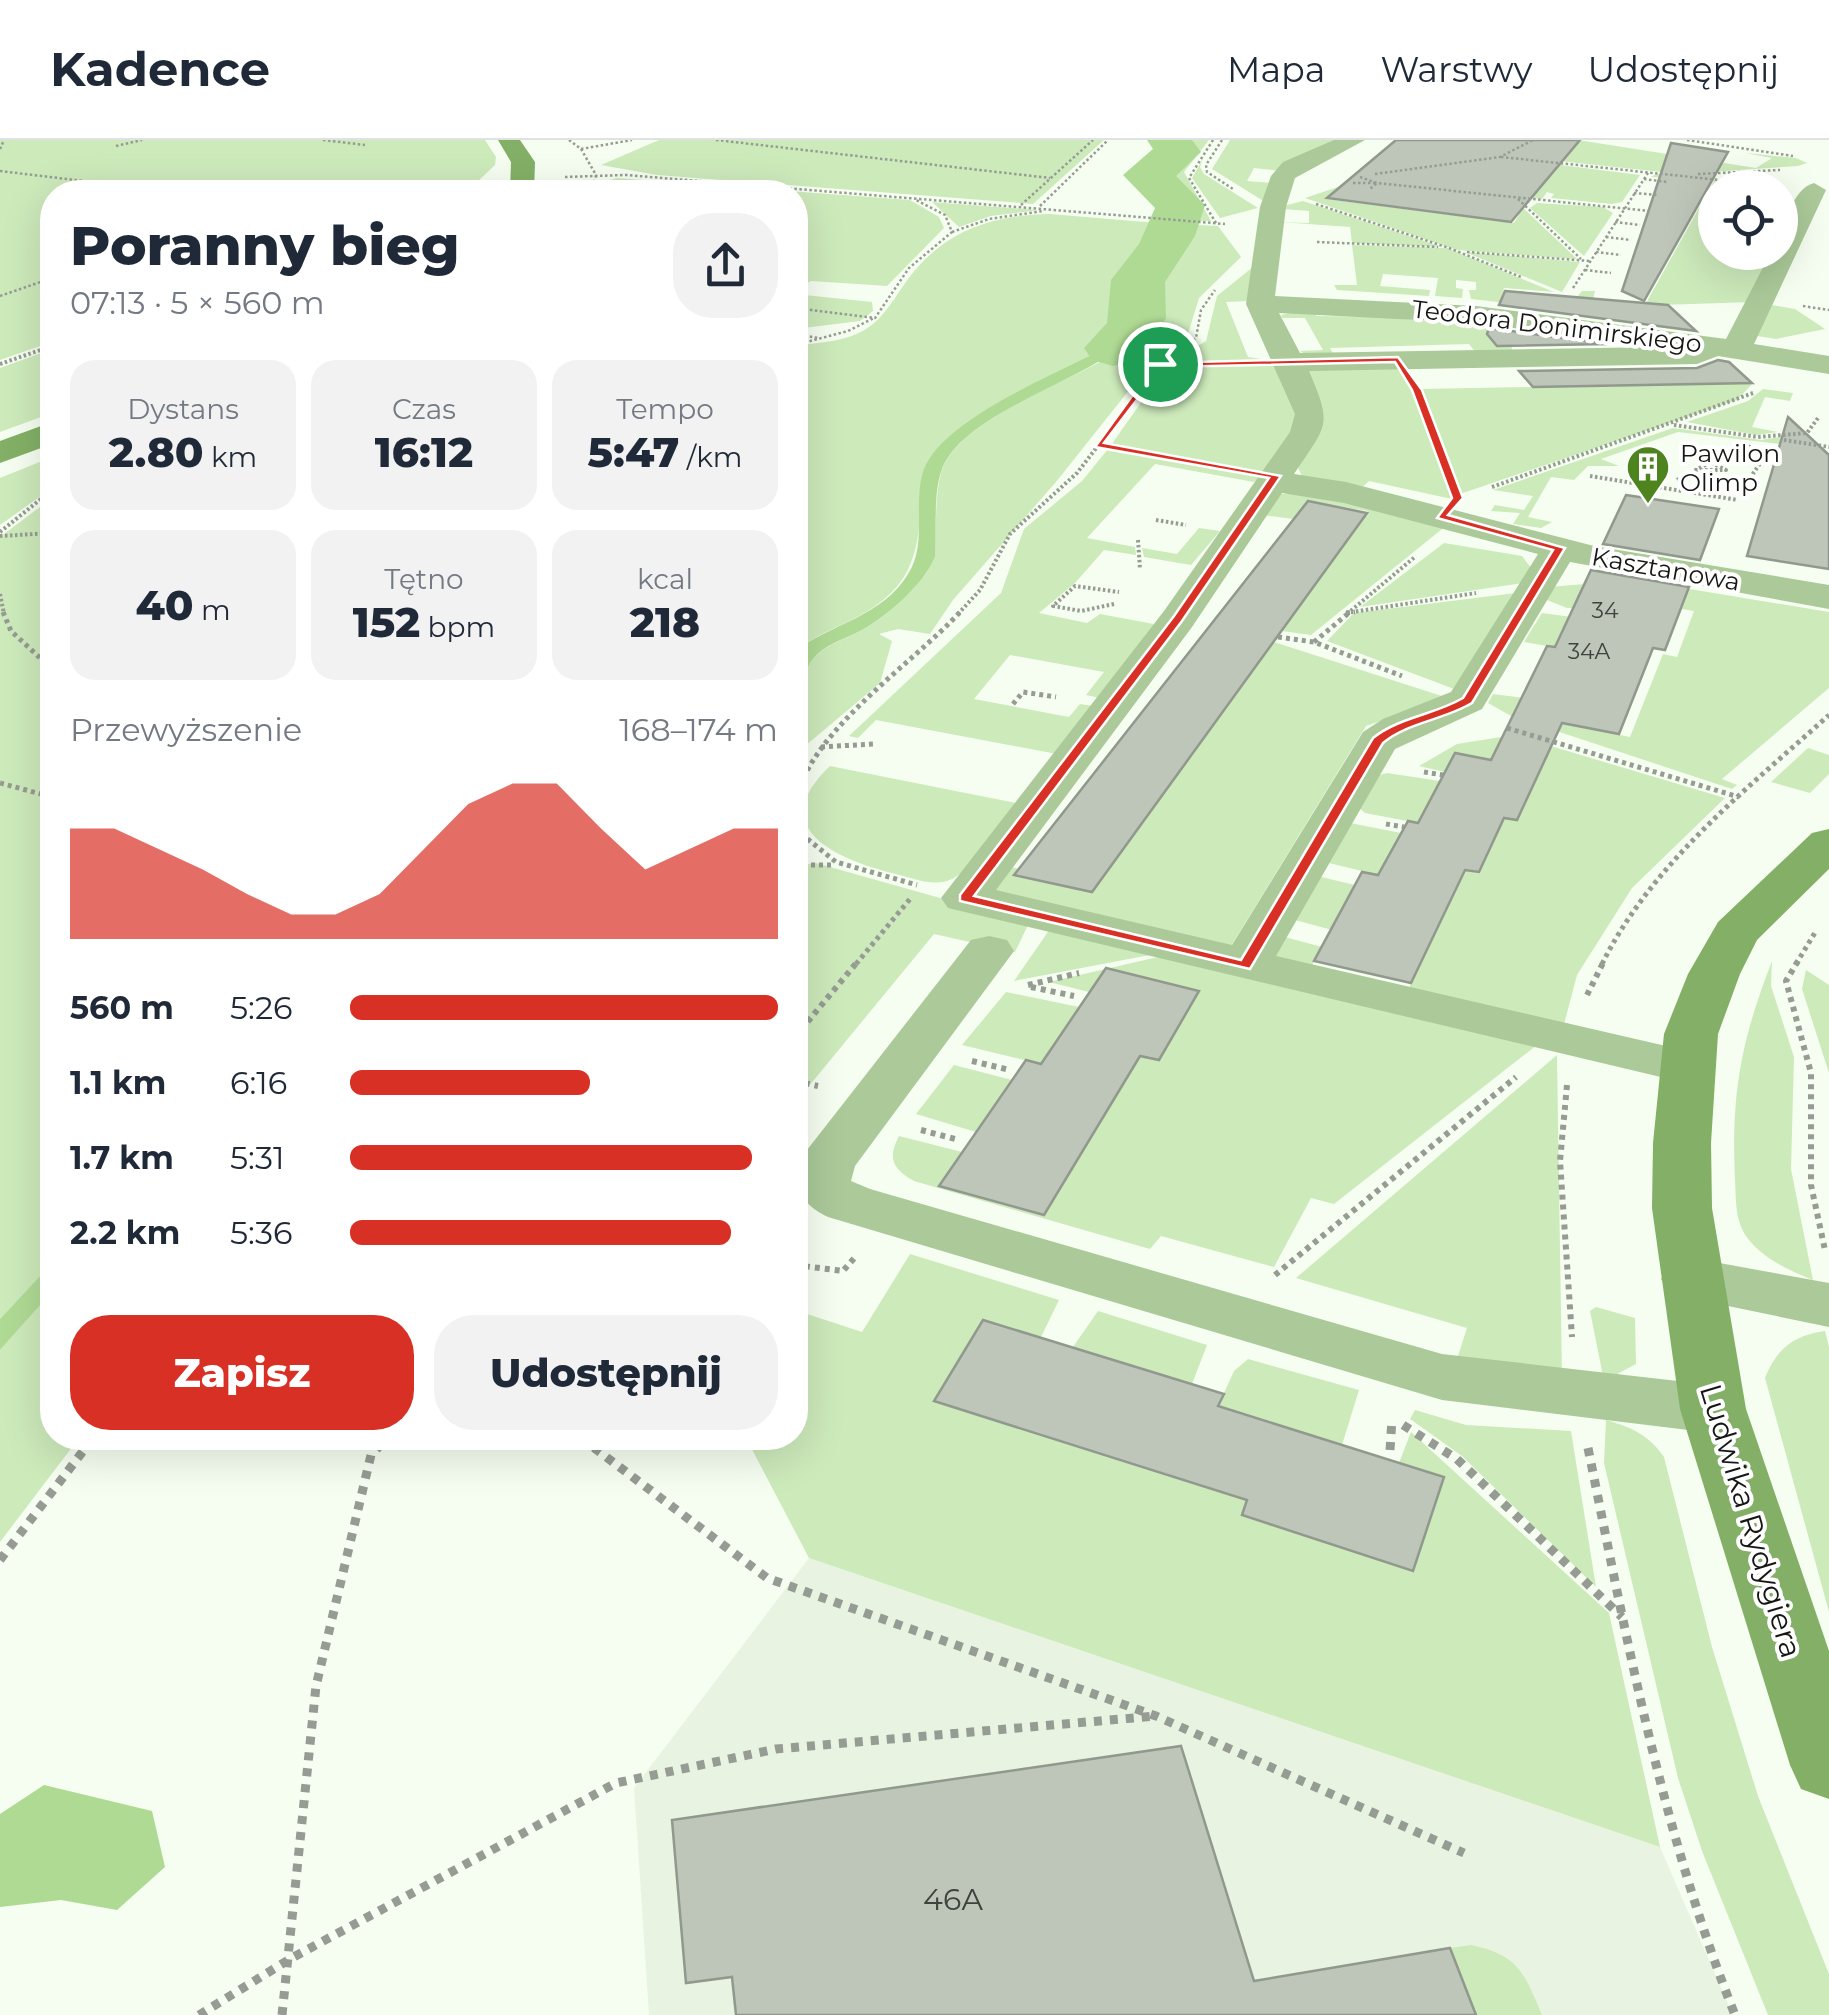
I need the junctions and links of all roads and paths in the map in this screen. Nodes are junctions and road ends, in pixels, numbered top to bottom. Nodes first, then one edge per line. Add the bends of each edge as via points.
1 (4, 140) edge
2 (142, 140) edge
3 (323, 140) edge
4 (509, 140) edge
5 (569, 140) edge
6 (632, 140) edge
7 (716, 140) edge
8 (1093, 140) edge
9 (1108, 140) edge
10 (1212, 140) edge
11 (1222, 140) edge
12 (1354, 140) edge
13 (1533, 140) edge
14 (1687, 140) edge
15 (1749, 140) edge
16 (1700, 142) edge
17 (365, 145) dead end
18 (116, 146) dead end
19 (1690, 146) dead end
20 (0, 149) edge
21 (582, 149) junction
22 (1737, 150) junction
23 (1793, 156) dead end
24 (1500, 157) junction
25 (1520, 159) junction
26 (1529, 169) dead end
27 (0, 171) edge
28 (1649, 172) junction
29 (1698, 174) edge
30 (596, 175) junction
31 (1676, 175) junction
32 (559, 177) dead end
33 (1050, 178) junction
34 (1644, 179) junction
35 (75, 180) edge
36 (522, 180) edge
37 (595, 180) edge
38 (668, 180) edge
39 (1668, 182) dead end
40 (1346, 183) dead end
41 (1377, 184) junction
42 (1370, 189) dead end
43 (808, 190) edge
44 (1439, 190) junction
45 (1814, 190) joint
46 (1634, 193) junction
47 (1550, 194) dead end
48 (1244, 196) dead end
49 (1427, 196) dead end
50 (1659, 196) dead end
51 (911, 197) junction
52 (1502, 197) junction
53 (1516, 198) junction
54 (1544, 200) junction
55 (1316, 204) dead end
56 (1020, 206) junction
57 (1492, 206) dead end
58 (1039, 207) junction
59 (1624, 208) junction
60 (1063, 210) junction
61 (1649, 210) dead end
62 (1195, 222) dead end
63 (1615, 222) junction
64 (1216, 223) dead end
65 (1640, 225) dead end
66 (952, 232) junction
67 (1606, 237) junction
68 (1631, 240) dead end
69 (1316, 242) dead end
70 (1449, 248) junction
71 (1457, 251) junction
72 (1596, 252) junction
73 (1621, 255) dead end
74 (1583, 260) junction
75 (1590, 261) junction
76 (1585, 270) junction
77 (1610, 272) dead end
78 (1226, 280) dead end
79 (40, 282) edge
80 (0, 296) edge
81 (1260, 304) junction
82 (1559, 308) junction
83 (808, 310) edge
84 (875, 318) junction
85 (808, 336) edge
86 (824, 339) junction
87 (808, 342) edge
88 (1724, 348) junction
89 (40, 350) edge
90 (1398, 359) junction
91 (1290, 362) junction
92 (0, 364) edge
93 (1160, 364) junction
94 (1829, 365) edge
95 (1818, 418) dead end
96 (1672, 425) junction
97 (1808, 433) junction
98 (40, 437) edge
99 (1784, 440) dead end
100 (1810, 444) junction
101 (1098, 445) junction
102 (1829, 446) edge
103 (0, 453) edge
104 (1710, 462) junction
105 (1695, 470) junction
106 (1590, 476) dead end
107 (1274, 479) junction
108 (1677, 480) dead end
109 (1744, 488) dead end
110 (40, 500) edge
111 (1738, 500) dead end
112 (1453, 512) junction
113 (40, 533) edge
114 (0, 534) edge
115 (1138, 540) dead end
116 (1559, 548) junction
117 (1140, 569) dead end
118 (1118, 592) dead end
119 (0, 594) edge
120 (1829, 597) edge
121 (1114, 604) dead end
122 (0, 630) edge
123 (9, 630) junction
124 (1314, 642) dead end
125 (40, 660) edge
126 (873, 744) dead end
127 (821, 748) junction
128 (808, 773) edge
129 (0, 783) edge
130 (40, 794) edge
131 (1829, 843) edge
132 (808, 845) edge
133 (808, 864) edge
134 (837, 865) junction
135 (1820, 926) dead end
136 (1245, 966) junction
137 (1082, 973) dead end
138 (1008, 975) junction
139 (1074, 996) dead end
140 (808, 1020) edge
141 (1560, 1040) junction
142 (965, 1059) dead end
143 (1686, 1067) junction
144 (1010, 1070) dead end
145 (914, 1128) dead end
146 (959, 1140) dead end
147 (1692, 1279) junction
148 (1827, 1279) edge
149 (1261, 1287) dead end
150 (1401, 1393) junction
151 (1713, 1409) junction
152 (84, 1450) edge
153 (376, 1450) edge
154 (597, 1450) edge
155 (1390, 1450) dead end
156 (0, 1560) edge
157 (1622, 1617) dead end
158 (1156, 1716) junction
159 (1829, 1765) edge
160 (1464, 1853) dead end
161 (290, 1959) junction
162 (198, 2015) edge
163 (282, 2015) edge

1 - 20 path
2 - 18 path
3 - 17 path
4 - 36 street via 523,162
5 - 21 path
6 - 21 path
7 - 33 path
8 - 33 path
9 - 58 path
10 - 64 path via 1189,178
11 - 48 path via 1206,172
12 - 81 street via 1285,172 1269,226
13 - 24 path
14 - 16 path
15 - 22 path
16 - 19 path
16 - 22 path
21 - 30 path
22 - 23 path
24 - 25 path
24 - 41 path via 1359,176
25 - 26 path
25 - 28 path
27 - 35 path
28 - 31 path
28 - 34 path
29 - 31 path
30 - 32 path
30 - 37 path
30 - 38 path
31 - 45 path
33 - 56 path
34 - 39 path
34 - 46 path
40 - 41 path
41 - 42 path
41 - 44 path
43 - 51 path
44 - 49 path
44 - 52 path
45 - 88 street, Teodora Donimirskiego via 1745,336
46 - 50 path
46 - 59 path
47 - 54 path
51 - 56 path
51 - 66 path via 945,214
52 - 53 path
52 - 57 path
53 - 54 path
53 - 74 path
54 - 59 path
55 - 70 path
56 - 58 path
58 - 60 path
59 - 61 path
59 - 63 path
60 - 62 path
60 - 66 path via 1003,216
63 - 65 path
63 - 67 path
66 - 84 path via 909,268
67 - 68 path
67 - 72 path
69 - 70 path
70 - 71 path
71 - 74 path
71 - 82 path
72 - 73 path
72 - 75 path
74 - 75 path
75 - 76 path
76 - 77 path
76 - 82 path
78 - 93 path via 1201,310 1196,338
79 - 80 path
81 - 82 street, Teodora Donimirskiego
81 - 91 street
82 - 88 street, Teodora Donimirskiego
83 - 84 path
84 - 86 path
85 - 86 path
86 - 87 path
88 - 90 street via 1696,355
88 - 94 street, Teodora Donimirskiego
88 - 96 path via 1763,387
89 - 92 path
90 - 91 street
90 - 112 path via 1417,390
91 - 93 path
91 - 107 street via 1310,414 1306,432
93 - 101 path
95 - 97 path
96 - 97 path via 1758,437
96 - 112 path
97 - 100 path
98 - 103 street
99 - 100 path
100 - 102 path
101 - 107 path
101 - 127 path via 1077,474 1010,534 980,590 929,646
104 - 105 path
104 - 105 path via 1726,470
104 - 109 path via 1743,446 1768,452
105 - 108 path
106 - 111 path
107 - 112 street, Kasztanowa
107 - 136 street via 1178,619 965,898
110 - 114 path
112 - 116 street, Kasztanowa
112 - 124 path
113 - 114 path
115 - 117 path
116 - 120 street, Kasztanowa
116 - 136 street via 1468,700 1378,740
118 - 121 path via 1074,586 1053,606 1081,611
119 - 123 path
122 - 123 path
123 - 125 path
126 - 127 path
127 - 128 path
129 - 130 path
131 - 143 street, Ludwika Rydygiera via 1736,933 1702,1004
132 - 134 path
133 - 134 path
134 - 140 path via 920,886
135 - 148 path via 1786,982 1812,1074 1811,1185
136 - 141 street
137 - 138 path
138 - 139 path
138 - 150 street via 828,1163 821,1178 828,1193
141 - 143 street
141 - 149 path
142 - 144 path
143 - 147 street, Ludwika Rydygiera via 1682,1208
145 - 146 path
147 - 148 street
147 - 151 street, Ludwika Rydygiera
150 - 151 street via 1442,1377
150 - 155 path
150 - 157 path via 1457,1460
151 - 159 street, Ludwika Rydygiera
152 - 156 path
153 - 161 path via 316,1686
154 - 158 path via 767,1578
158 - 160 path
158 - 161 path via 776,1749 616,1782
161 - 162 path
161 - 163 path

